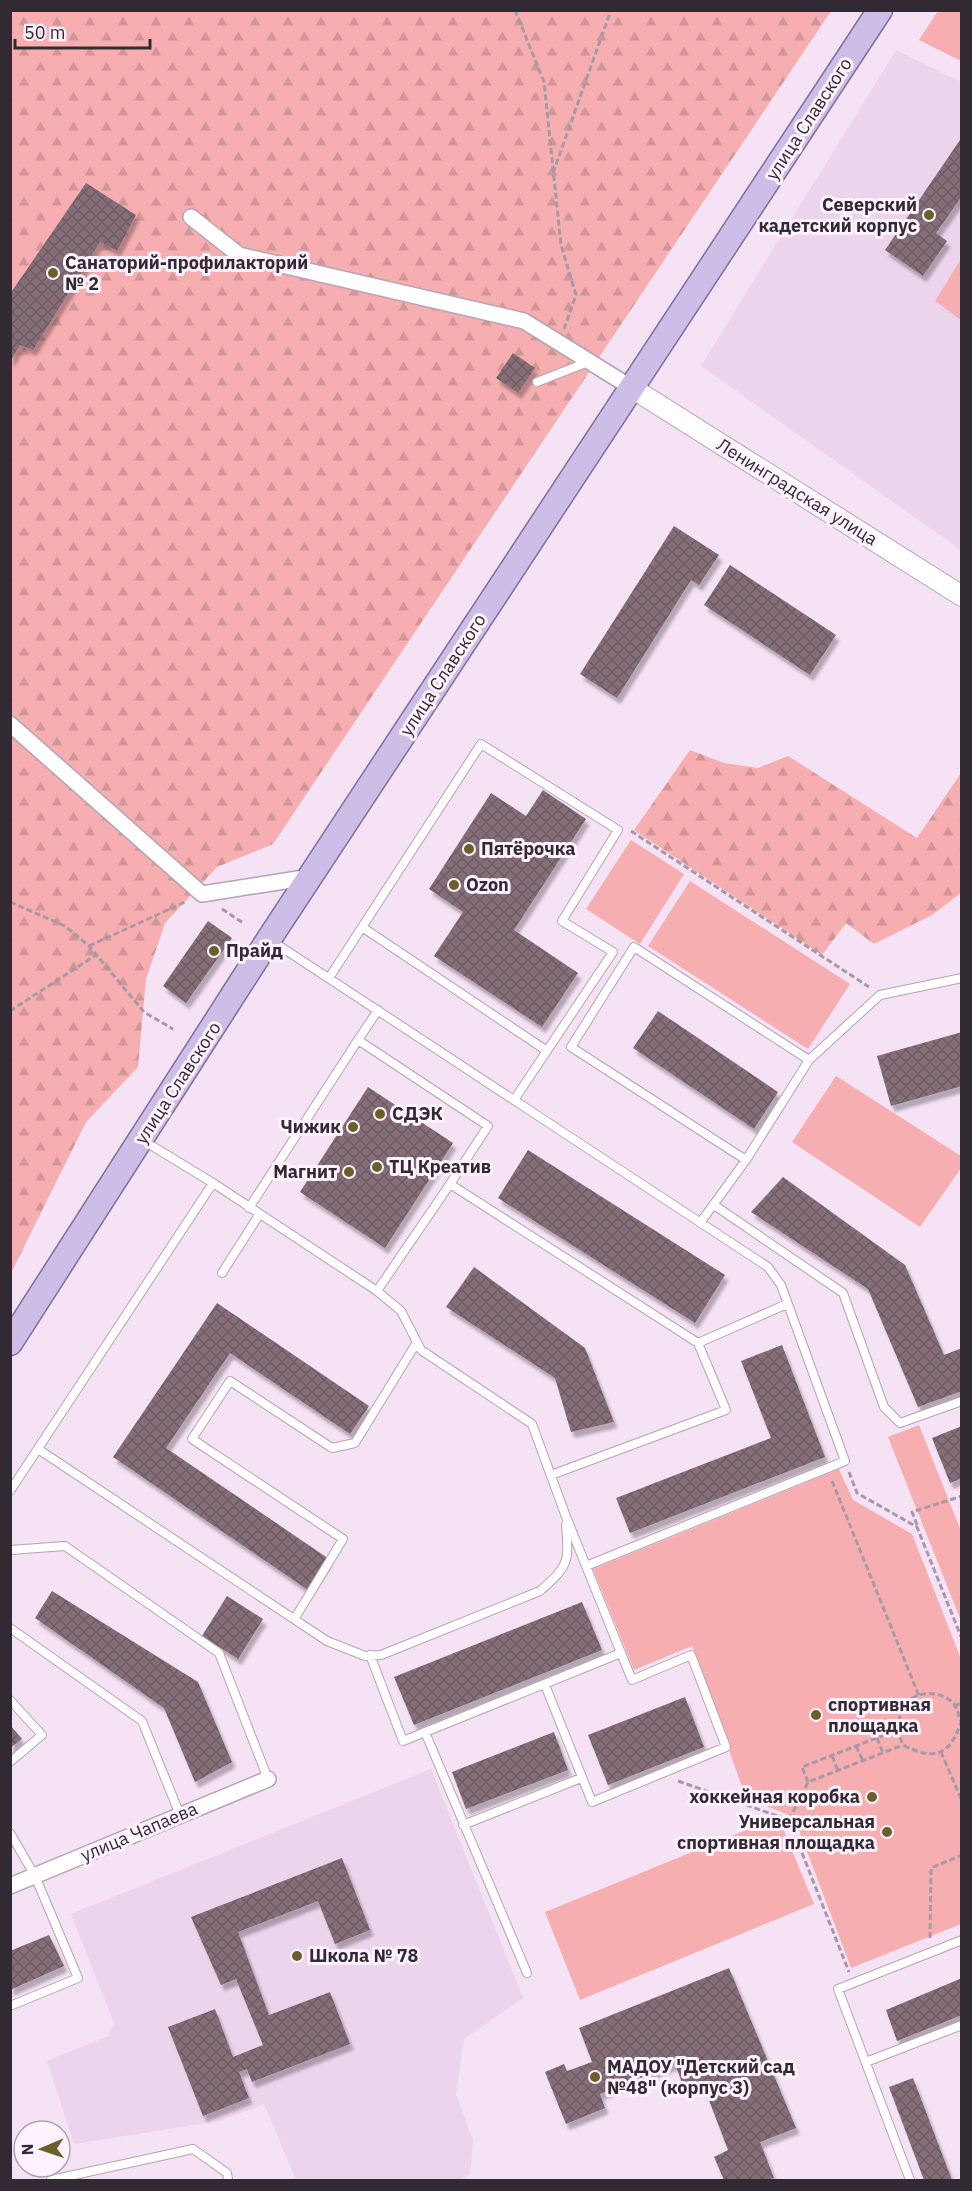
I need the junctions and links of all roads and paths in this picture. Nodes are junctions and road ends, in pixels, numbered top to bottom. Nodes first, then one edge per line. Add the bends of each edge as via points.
1 (515, 10) edge
2 (612, 10) edge
3 (880, 10) edge
4 (552, 175) junction
5 (191, 218) dead end
6 (560, 342) junction
7 (590, 361) junction
8 (537, 382) dead end
9 (632, 388) junction
10 (962, 596) edge
11 (10, 724) edge
12 (622, 826) dead end
13 (310, 877) junction
14 (202, 894) junction
15 (10, 902) edge
16 (243, 923) dead end
17 (362, 927) junction
18 (269, 939) junction
19 (89, 946) junction
20 (96, 955) junction
21 (329, 978) junction
22 (962, 978) edge
23 (880, 995) junction
24 (378, 1010) junction
25 (10, 1011) edge
26 (173, 1029) dead end
27 (358, 1040) junction
28 (547, 1051) junction
29 (809, 1060) junction
30 (514, 1100) junction
31 (141, 1139) junction
32 (746, 1160) junction
33 (213, 1183) junction
34 (450, 1184) junction
35 (714, 1205) junction
36 (249, 1208) junction
37 (259, 1215) junction
38 (700, 1223) junction
39 (222, 1273) dead end
40 (377, 1291) junction
41 (787, 1304) junction
42 (417, 1342) junction
43 (698, 1342) junction
44 (10, 1343) edge
45 (962, 1401) edge
46 (38, 1449) junction
47 (845, 1461) junction
48 (827, 1469) junction
49 (551, 1474) junction
50 (10, 1491) edge
51 (962, 1496) edge
52 (565, 1514) junction
53 (917, 1527) junction
54 (10, 1550) edge
55 (586, 1566) junction
56 (295, 1618) junction
57 (10, 1628) edge
58 (962, 1639) edge
59 (621, 1653) junction
60 (370, 1655) junction
61 (545, 1685) junction
62 (920, 1696) junction
63 (10, 1700) edge
64 (962, 1703) edge
65 (954, 1706) junction
66 (961, 1718) edge
67 (897, 1730) junction
68 (425, 1732) junction
69 (878, 1738) junction
70 (903, 1745) junction
71 (856, 1746) junction
72 (941, 1752) junction
73 (883, 1753) junction
74 (832, 1755) junction
75 (862, 1761) junction
76 (10, 1762) edge
77 (838, 1771) junction
78 (660, 1775) junction
79 (581, 1778) junction
80 (268, 1779) joint
81 (808, 1782) junction
82 (962, 1801) edge
83 (180, 1815) junction
84 (789, 1820) junction
85 (463, 1825) junction
86 (10, 1833) edge
87 (962, 1855) edge
88 (35, 1876) junction
89 (10, 1886) edge
90 (962, 1940) edge
91 (930, 1953) junction
92 (527, 1973) dead end
93 (853, 1984) junction
94 (10, 2006) edge
95 (962, 2025) edge
96 (866, 2062) junction
97 (51, 2181) edge
98 (228, 2181) edge
99 (910, 2181) edge

1 - 4 path via 544,82
2 - 4 path
3 - 9 main road, улица Славского
4 - 6 path via 561,245 576,295
5 - 6 street via 239,255 524,321
6 - 7 street
7 - 8 lane
7 - 9 street
9 - 10 street, Ленинградская улица
9 - 13 main road, улица Славского
11 - 14 street
12 - 23 path
13 - 14 street
13 - 18 main road, улица Славского
14 - 16 path
14 - 19 path
15 - 19 path via 65,926
17 - 21 lane
17 - 28 lane
17 - 28 lane via 481,744 618,830 562,921 613,952
18 - 21 lane
18 - 31 main road, улица Славского
19 - 20 path
20 - 25 path
20 - 26 path via 144,1012
21 - 24 lane
22 - 23 lane
23 - 29 lane
24 - 27 lane
24 - 30 lane
27 - 34 lane via 488,1126
27 - 36 lane
28 - 30 lane
29 - 32 lane
29 - 32 lane via 634,947 571,1047
30 - 38 lane
31 - 33 lane
31 - 44 main road, улица Славского
32 - 35 lane
33 - 36 lane
33 - 46 lane
34 - 40 lane
34 - 43 lane
35 - 38 lane
35 - 45 lane via 843,1293 884,1407 900,1423
36 - 37 lane
37 - 39 lane
37 - 40 lane
38 - 41 lane via 768,1268 781,1285
40 - 42 lane via 401,1311
41 - 43 lane
41 - 47 lane
42 - 49 lane via 421,1350 532,1424
42 - 56 lane via 356,1443 332,1448 230,1381 192,1439 344,1539
43 - 49 lane via 726,1410
46 - 50 lane
46 - 56 lane
47 - 48 lane
47 - 53 path via 857,1493
48 - 55 lane
48 - 62 path
49 - 52 lane
51 - 53 path via 912,1512
52 - 55 lane
52 - 60 lane via 569,1557 560,1573 540,1591 381,1655
53 - 58 path
54 - 80 lane via 65,1546 219,1653
55 - 59 lane
56 - 60 lane via 327,1641
57 - 83 lane via 142,1720
59 - 61 lane
59 - 78 lane via 632,1680 691,1655 726,1747
60 - 68 lane via 403,1741
61 - 68 lane
61 - 79 lane
62 - 65 path via 938,1695
62 - 67 path via 910,1700 901,1712
63 - 76 lane via 42,1735
64 - 65 path
65 - 66 path
66 - 72 path via 956,1737
67 - 69 path
67 - 70 path
68 - 85 lane
69 - 71 path
69 - 73 path
70 - 72 path via 925,1754
70 - 73 path
71 - 74 path
71 - 75 path
72 - 82 path
73 - 75 path
74 - 77 path
74 - 81 path via 802,1767
75 - 77 path
77 - 81 path
78 - 79 lane via 592,1802
78 - 84 path
79 - 85 lane
80 - 83 street, улица Чапаева
81 - 84 path
83 - 88 street, улица Чапаева
84 - 93 path
85 - 92 lane
86 - 88 lane
87 - 91 path via 932,1868
88 - 89 street, улица Чапаева
88 - 94 lane via 78,1978
90 - 91 lane
91 - 93 lane
93 - 96 lane via 838,1989
95 - 96 lane
96 - 99 lane
97 - 98 lane via 193,2150 227,2173

